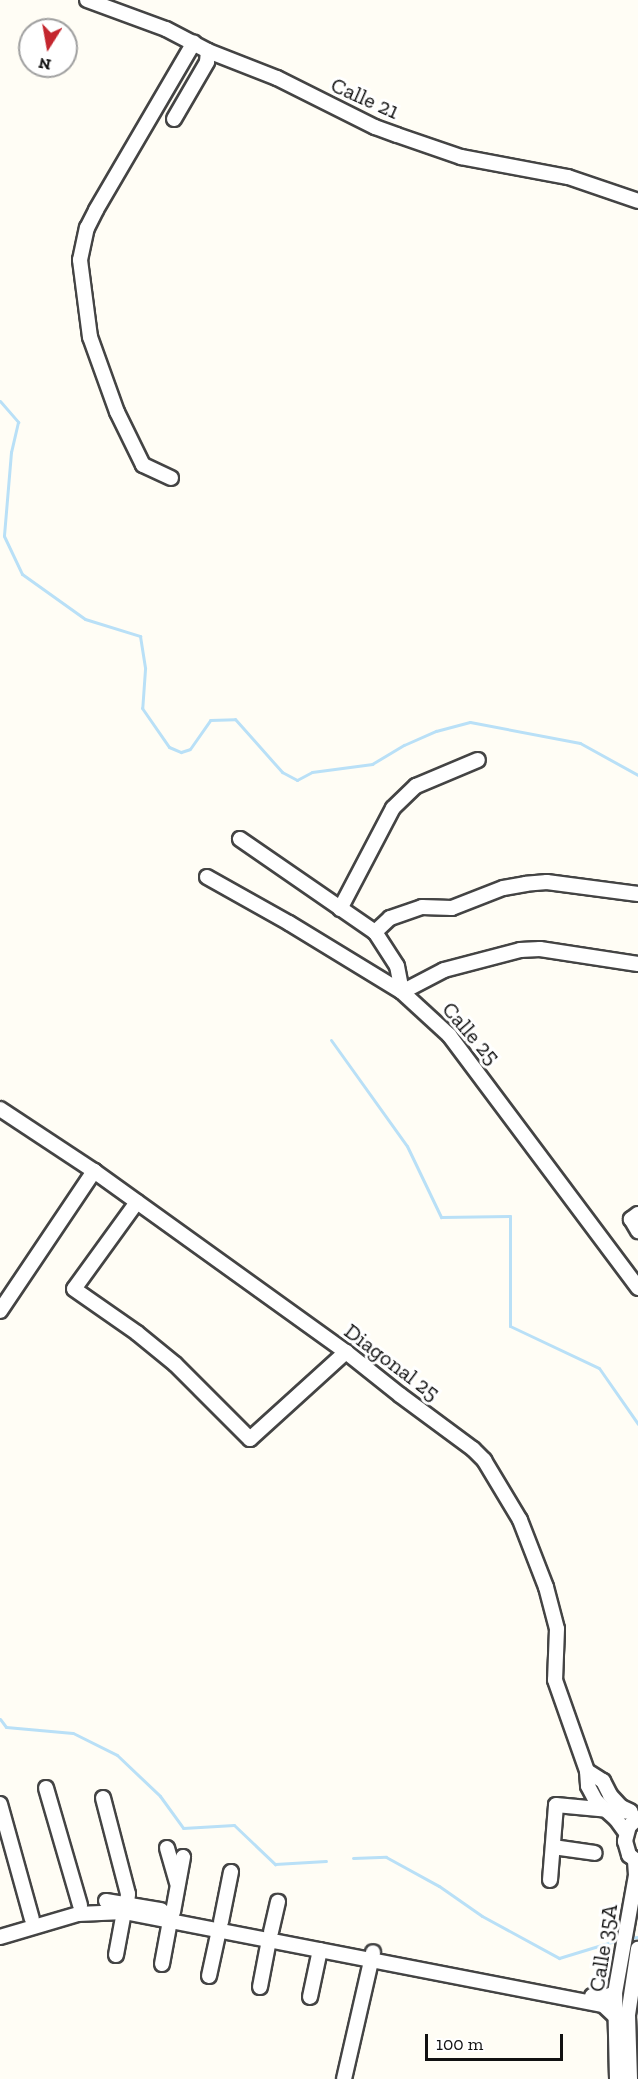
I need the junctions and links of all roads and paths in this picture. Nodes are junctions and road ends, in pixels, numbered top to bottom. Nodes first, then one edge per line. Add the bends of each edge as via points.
1 (87, 0) edge
2 (194, 42) junction
3 (208, 51) junction
4 (174, 119) dead end
5 (638, 201) edge
6 (171, 478) dead end
7 (478, 760) dead end
8 (240, 839) dead end
9 (207, 878) dead end
10 (638, 894) edge
11 (340, 909) junction
12 (375, 932) junction
13 (638, 964) edge
14 (402, 992) junction
15 (0, 1109) edge
16 (94, 1171) junction
17 (137, 1202) junction
18 (638, 1214) edge
19 (638, 1231) edge
20 (638, 1288) edge
21 (0, 1311) edge
22 (346, 1352) junction
23 (587, 1771) junction
24 (46, 1788) dead end
25 (103, 1798) dead end
26 (0, 1804) edge
27 (608, 1810) junction
28 (636, 1814) edge
29 (626, 1833) junction
30 (553, 1847) junction
31 (167, 1848) dead end
32 (595, 1853) dead end
33 (183, 1857) dead end
34 (636, 1866) edge
35 (231, 1872) dead end
36 (549, 1880) dead end
37 (178, 1885) junction
38 (278, 1902) dead end
39 (80, 1905) junction
40 (125, 1907) junction
41 (171, 1917) junction
42 (32, 1919) junction
43 (220, 1926) junction
44 (0, 1928) edge
45 (270, 1936) junction
46 (0, 1937) edge
47 (638, 1949) edge
48 (320, 1950) junction
49 (116, 1955) dead end
50 (372, 1956) junction
51 (162, 1964) dead end
52 (209, 1976) dead end
53 (260, 1987) dead end
54 (615, 1993) junction
55 (310, 1997) dead end
56 (615, 2016) junction
57 (344, 2079) edge
58 (617, 2079) edge
59 (630, 2079) edge

1 - 2 street, Calle 21
2 - 3 street, Calle 21
2 - 6 street via 96,210 87,228 80,260 90,337 117,412 143,465
3 - 4 street via 207,62
3 - 5 street, Calle 21 via 277,78 397,135 461,157 568,177
7 - 11 street via 416,786 393,808
8 - 11 street
9 - 14 street, Calle 25
10 - 12 street via 547,882 526,884 503,888 452,908 422,907 390,918
11 - 12 street
12 - 14 street via 397,966
13 - 14 street via 540,949 520,950 444,970
14 - 20 street, Calle 25 via 449,1035
15 - 16 street, Diagonal 25
16 - 17 street, Diagonal 25
16 - 21 street
17 - 22 street, Diagonal 25
17 - 22 street via 74,1289 175,1364 250,1439
18 - 19 street via 631,1219
22 - 23 street, Diagonal 25 via 473,1449 484,1460 520,1520 546,1587 556,1629 558,1696
23 - 27 street, Diagonal 25 via 588,1786 596,1801
23 - 28 street, Diagonal 25 via 603,1781 621,1807
24 - 39 street
25 - 40 street via 129,1894
26 - 42 street
27 - 28 street
27 - 29 street, Diagonal 25
27 - 30 street via 556,1804
28 - 29 street
29 - 34 street, Diagonal 25 via 626,1848
30 - 32 street
30 - 36 street
31 - 37 street
33 - 37 street
34 - 54 street, Calle 35A
35 - 43 street
37 - 41 street
38 - 45 street
39 - 40 street via 107,1901
39 - 42 street
40 - 41 street
40 - 46 street via 78,1914
40 - 49 street
41 - 43 street
41 - 51 street
42 - 44 street
43 - 45 street
43 - 52 street
45 - 48 street
45 - 50 street
45 - 53 street
47 - 59 street, Calle 35A via 628,2015
48 - 50 street
48 - 55 street
50 - 54 street via 603,1998
50 - 56 street via 603,2005
50 - 57 street
54 - 56 street, Calle 35A
56 - 58 street, Calle 35A

